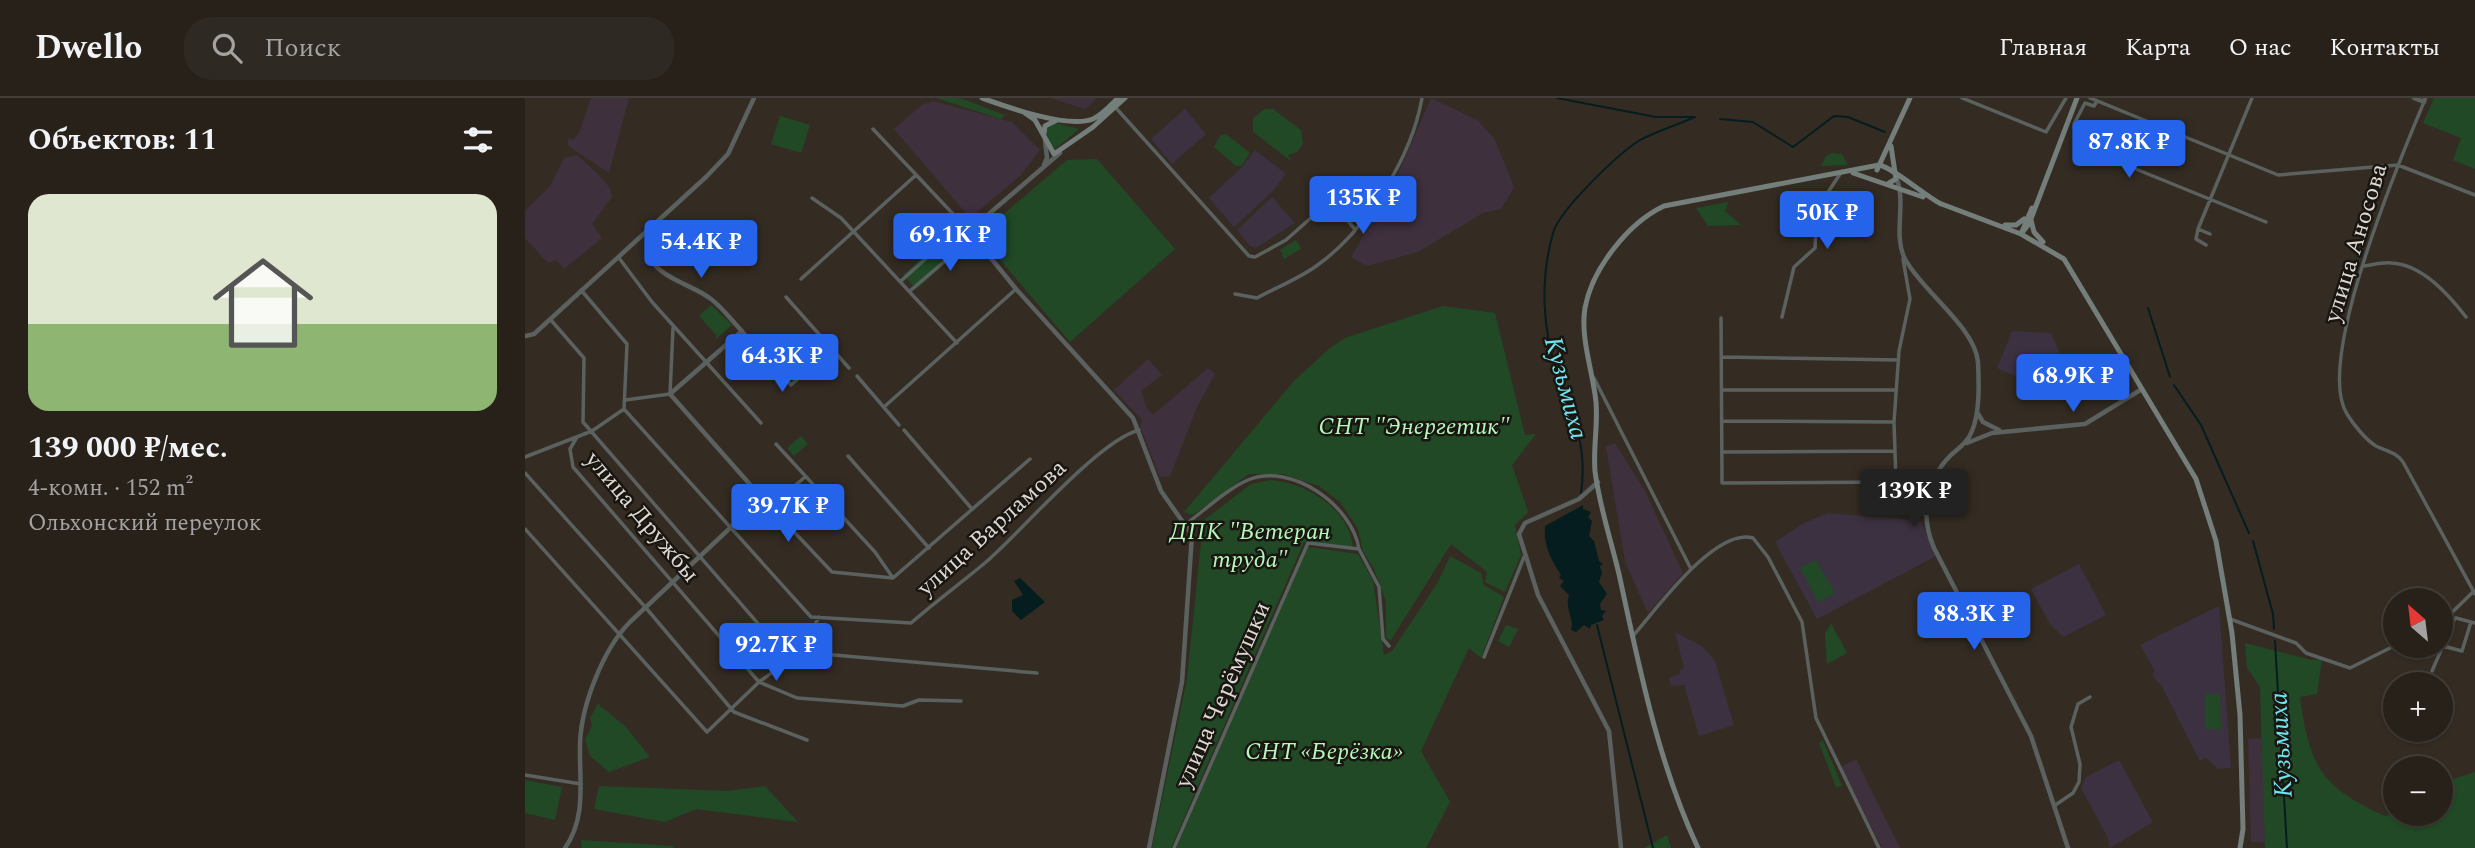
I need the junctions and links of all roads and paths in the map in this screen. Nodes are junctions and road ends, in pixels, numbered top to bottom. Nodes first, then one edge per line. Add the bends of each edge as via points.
1 (754, 98) edge
2 (982, 98) edge
3 (1118, 98) edge
4 (1125, 98) edge
5 (1422, 98) edge
6 (1910, 98) edge
7 (1962, 98) edge
8 (2066, 98) edge
9 (2077, 98) edge
10 (2090, 98) edge
11 (2252, 98) edge
12 (2414, 98) edge
13 (2424, 100) edge
14 (2097, 101) junction
15 (1116, 108) junction
16 (1022, 112) junction
17 (1069, 120) junction
18 (873, 129) dead end
19 (1080, 136) junction
20 (1044, 137) junction
21 (1893, 139) junction
22 (1060, 153) junction
23 (1885, 154) junction
24 (2230, 155) junction
25 (2397, 165) junction
26 (1869, 167) junction
27 (1878, 168) junction
28 (1041, 169) junction
29 (1850, 172) junction
30 (1894, 172) junction
31 (1840, 173) junction
32 (916, 175) junction
33 (1882, 181) junction
34 (1901, 189) junction
35 (2475, 195) edge
36 (812, 198) dead end
37 (2212, 199) junction
38 (1941, 204) junction
39 (2029, 218) junction
40 (2266, 222) dead end
41 (963, 225) junction
42 (1998, 225) junction
43 (1354, 228) junction
44 (2198, 229) junction
45 (649, 231) junction
46 (969, 231) junction
47 (853, 232) junction
48 (2021, 234) junction
49 (2210, 234) dead end
50 (973, 237) junction
51 (2206, 245) dead end
52 (2047, 246) junction
53 (1903, 255) junction
54 (618, 257) junction
55 (2364, 267) junction
56 (801, 279) dead end
57 (901, 281) junction
58 (1016, 289) junction
59 (581, 290) junction
60 (911, 290) junction
61 (1235, 294) dead end
62 (786, 296) dead end
63 (1782, 317) dead end
64 (2466, 317) dead end
65 (549, 318) junction
66 (1721, 318) dead end
67 (673, 326) junction
68 (742, 331) junction
69 (525, 336) edge
70 (957, 342) junction
71 (832, 349) junction
72 (1722, 357) junction
73 (1898, 360) junction
74 (706, 363) junction
75 (849, 368) dead end
76 (856, 376) dead end
77 (1593, 377) junction
78 (2142, 389) junction
79 (1722, 390) junction
80 (1895, 390) junction
81 (670, 394) junction
82 (625, 400) junction
83 (884, 407) junction
84 (624, 408) junction
85 (1977, 411) junction
86 (1723, 421) junction
87 (1894, 422) junction
88 (761, 423) dead end
89 (899, 425) dead end
90 (904, 430) dead end
91 (1139, 430) junction
92 (592, 431) junction
93 (2003, 431) junction
94 (577, 437) junction
95 (776, 444) dead end
96 (1962, 446) junction
97 (1896, 451) junction
98 (1722, 452) junction
99 (848, 456) dead end
100 (525, 457) edge
101 (1030, 458) dead end
102 (525, 473) edge
103 (805, 477) junction
104 (1598, 482) junction
105 (1896, 482) junction
106 (762, 498) junction
107 (770, 507) junction
108 (972, 509) junction
109 (1924, 514) junction
110 (1186, 524) junction
111 (731, 528) junction
112 (525, 529) edge
113 (929, 548) junction
114 (1359, 549) junction
115 (701, 556) junction
116 (1524, 557) junction
117 (1691, 569) junction
118 (893, 578) junction
119 (673, 583) junction
120 (2474, 593) edge
121 (646, 608) junction
122 (819, 617) junction
123 (2453, 617) joint
124 (2230, 619) junction
125 (2473, 622) edge
126 (620, 632) junction
127 (1633, 636) junction
128 (1389, 646) dead end
129 (2453, 649) edge
130 (800, 652) junction
131 (2383, 652) edge
132 (1484, 657) dead end
133 (788, 658) junction
134 (2438, 658) edge
135 (2432, 671) dead end
136 (1037, 673) dead end
137 (759, 682) junction
138 (2090, 697) dead end
139 (961, 701) dead end
140 (731, 708) junction
141 (807, 740) dead end
142 (525, 775) edge
143 (581, 784) junction
144 (2054, 806) junction
145 (565, 848) edge
146 (1149, 848) edge
147 (1174, 848) edge
148 (1621, 848) edge
149 (1698, 848) edge
150 (1879, 848) edge
151 (2068, 848) edge
152 (2240, 848) edge

1 - 45 street via 728,154
2 - 16 main road
3 - 17 main road via 1097,117
4 - 15 main road
5 - 43 street via 1417,124 1388,189
6 - 21 main road
7 - 8 street via 2046,132
9 - 39 main road
10 - 14 street
11 - 24 street
12 - 13 street
13 - 25 street, улица Аносова
14 - 24 street
14 - 37 street via 2094,106 2085,103 2074,124 2075,139 2089,150
15 - 19 main road
15 - 43 street via 1249,256 1286,240 1330,201
16 - 17 main road
16 - 20 main road via 1035,120
17 - 19 main road via 1083,127
17 - 20 main road via 1049,123
18 - 32 street
19 - 22 main road
20 - 22 main road via 1052,152
20 - 28 street via 1047,158
21 - 23 main road
21 - 30 main road
22 - 28 street
23 - 26 main road
23 - 27 main road
24 - 25 street via 2283,176
24 - 37 street
25 - 35 street
25 - 55 street, улица Аносова
26 - 27 main road
26 - 29 main road
27 - 30 main road via 1886,166
27 - 33 main road via 1877,177
28 - 46 street
29 - 31 main road
29 - 33 main road
30 - 33 main road via 1892,183
30 - 34 street
30 - 38 main road
31 - 63 street via 1817,209 1815,248 1794,268
31 - 77 main road via 1664,206 1647,214 1597,275 1589,296 1584,328
32 - 41 street
32 - 47 street
33 - 34 main road
34 - 38 main road
34 - 53 street
36 - 47 street
37 - 40 street
37 - 44 street via 2203,210
38 - 42 main road
39 - 42 main road via 2016,225
39 - 48 main road
39 - 52 main road
41 - 46 street
41 - 57 street
42 - 48 main road
43 - 61 street via 1317,265 1257,298
44 - 49 street
44 - 51 street via 2196,239
45 - 54 street
45 - 68 street via 651,257 660,270 712,299
46 - 50 street
47 - 56 street
47 - 57 street
48 - 52 main road
50 - 58 street
50 - 60 street
52 - 78 main road via 2071,267
53 - 73 street via 1910,299
53 - 85 street via 1973,345
54 - 59 street
54 - 67 street
55 - 64 street via 2392,262 2414,269 2439,286
55 - 120 street, улица Аносова via 2346,322 2341,402 2373,444 2403,462
57 - 60 street
58 - 70 street
58 - 91 street via 1123,405
59 - 65 street
59 - 82 street via 627,344
60 - 70 street
62 - 71 street
65 - 69 street via 534,334
65 - 92 street via 583,358 583,422
66 - 72 street
67 - 74 street
67 - 81 street
68 - 71 street via 791,385
68 - 74 street
70 - 83 street
71 - 75 street
72 - 73 street
72 - 79 street
73 - 80 street
74 - 81 street
74 - 88 street
76 - 83 street
77 - 104 main road
77 - 117 street
78 - 93 street via 2085,424
78 - 124 main road via 2203,496
79 - 80 street
79 - 86 street
80 - 87 street
81 - 82 street
81 - 106 street
82 - 84 street
83 - 89 street
84 - 92 street
84 - 111 street
85 - 93 street via 1988,426
85 - 96 street via 1972,432
86 - 87 street
86 - 98 street
87 - 97 street
90 - 108 street
91 - 110 street via 1161,491
91 - 122 street, улица Варламова via 1094,460 984,564 911,623
92 - 94 street
92 - 115 street
93 - 96 street
94 - 100 street
94 - 119 street, улица Дружбы via 570,449 573,467
95 - 103 street
96 - 109 street via 1937,475
97 - 98 street
97 - 105 street
98 - 105 street via 1722,483
99 - 113 street
101 - 108 street
102 - 121 street
103 - 107 street
103 - 118 street via 875,552
104 - 116 street via 1579,499 1521,526
104 - 127 main road
105 - 109 street via 1907,506
106 - 107 street
106 - 111 street
107 - 118 street via 832,572
108 - 113 street
109 - 144 street via 1934,548 2035,743
110 - 114 street via 1249,480 1281,477 1336,503 1354,531
110 - 146 street via 1193,542 1184,671
111 - 115 street
111 - 122 street via 809,615
112 - 126 street
113 - 118 street
114 - 128 street via 1379,587 1383,639
114 - 147 street, улица Черёмушки via 1308,544
115 - 119 street
115 - 133 street
116 - 132 street
116 - 148 street via 1538,595 1611,737
117 - 127 street
117 - 150 street via 1729,541 1749,536 1759,544 1802,622 1814,712
119 - 121 street
119 - 137 street, улица Дружбы
120 - 123 street
121 - 126 street
121 - 140 street
122 - 130 street
123 - 125 street
124 - 131 street via 2350,668
124 - 152 main road via 2240,715
125 - 129 street via 2462,652
126 - 140 street via 707,732
126 - 143 street via 597,676 583,726
127 - 149 main road via 1670,775
130 - 133 street
130 - 136 street
133 - 137 street
134 - 135 street
137 - 139 street, улица Дружбы via 797,698 903,706 919,700
137 - 140 street
138 - 144 street via 2078,704 2072,720 2079,782 2073,793
140 - 141 street via 737,715
142 - 143 street
143 - 145 street via 579,820
144 - 151 street

